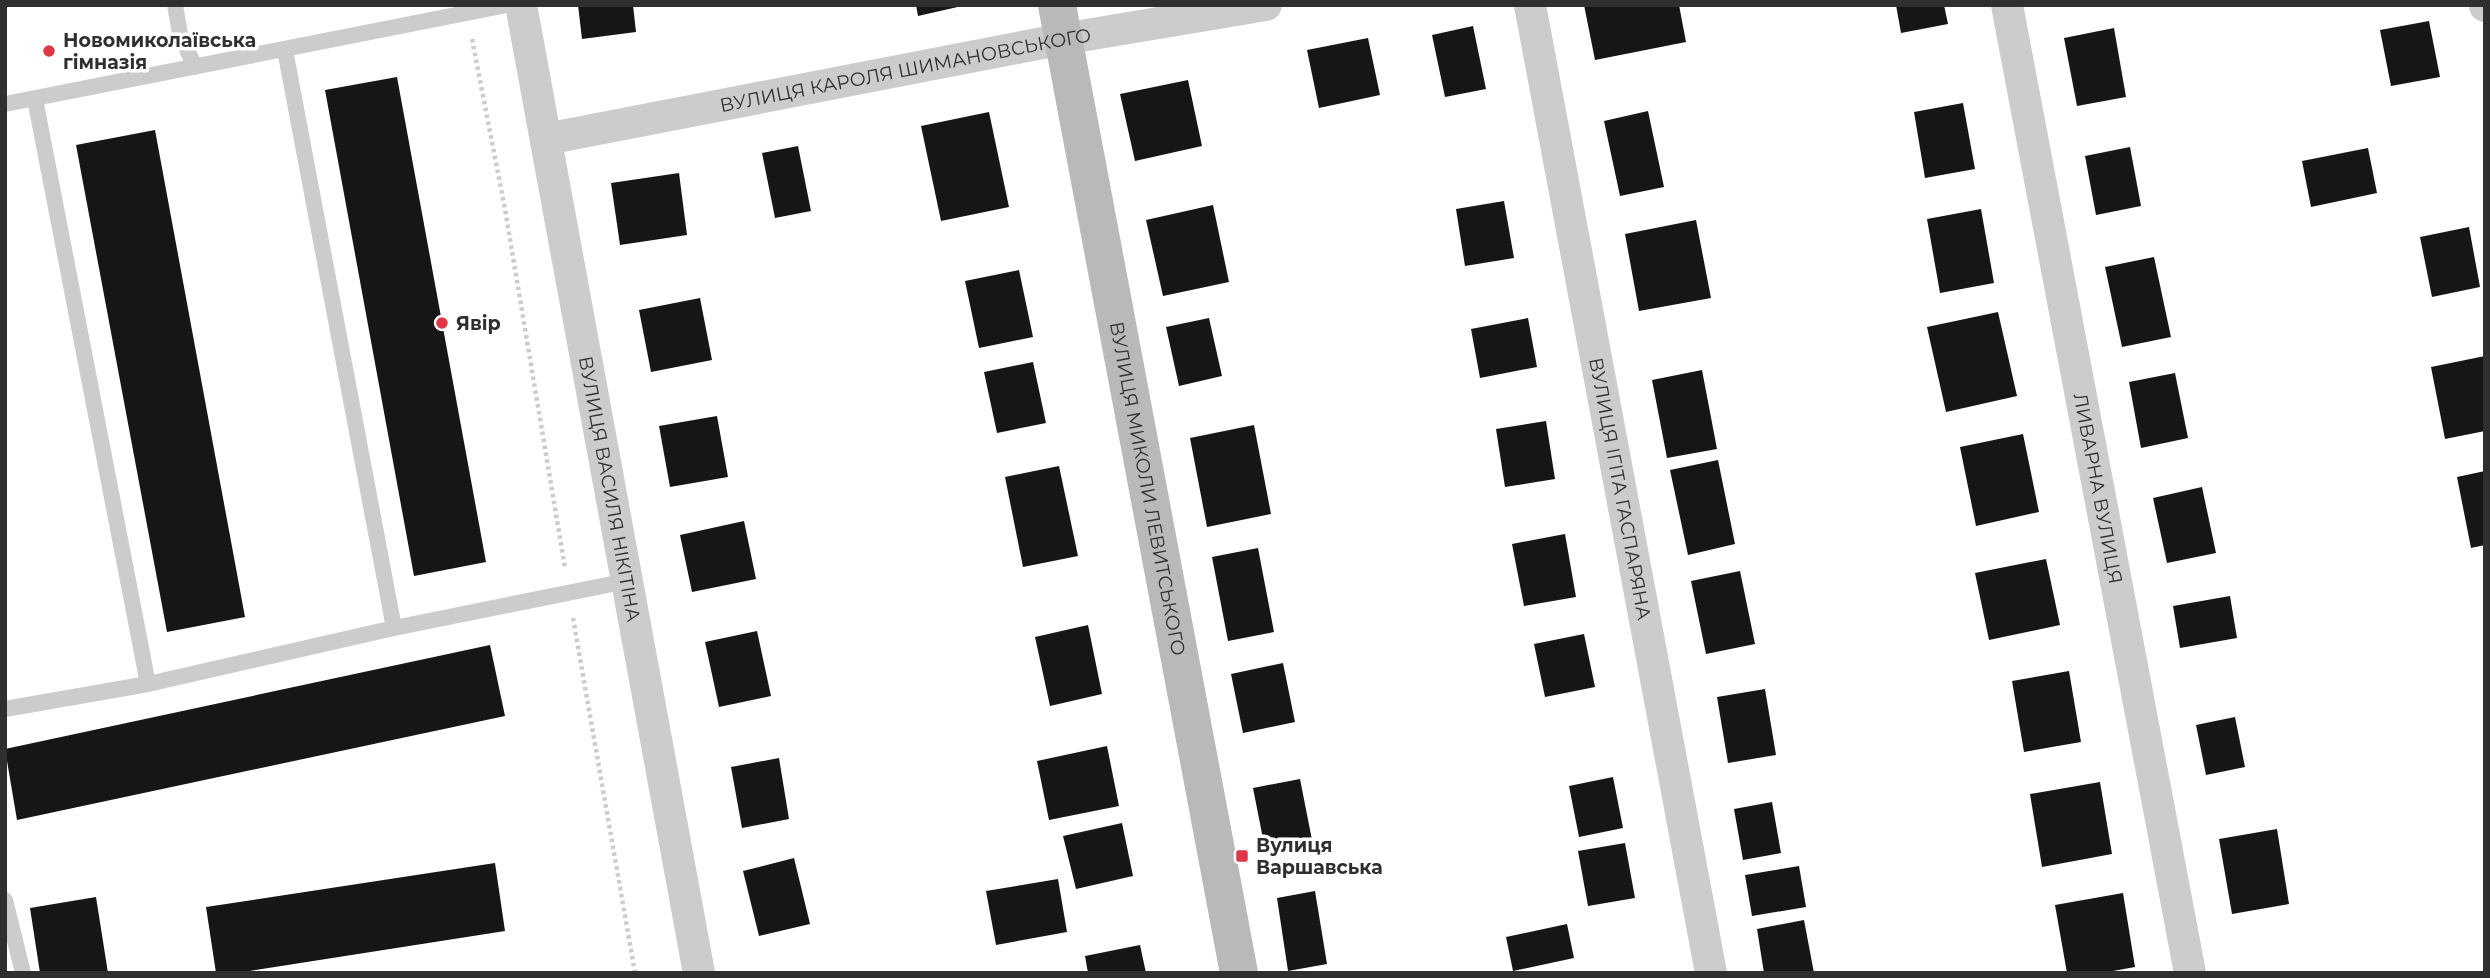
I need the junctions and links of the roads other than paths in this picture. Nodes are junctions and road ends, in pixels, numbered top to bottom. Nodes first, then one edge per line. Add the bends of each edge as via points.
1 (174, 5) edge
2 (507, 5) edge
3 (522, 5) edge
4 (1266, 5) edge
5 (1530, 5) edge
6 (2007, 5) edge
7 (1060, 22) edge
8 (285, 50) junction
9 (195, 66) junction
10 (34, 99) junction
11 (5, 104) edge
12 (546, 139) junction
13 (627, 581) junction
14 (394, 628) junction
15 (148, 684) junction
16 (5, 709) edge
17 (5, 900) edge
18 (23, 973) edge
19 (699, 973) edge
20 (1239, 973) edge
21 (1711, 973) edge
22 (2190, 973) edge

1 - 9 lane via 180,34
2 - 8 lane
3 - 12 street, ВУЛИЦЯ ВАСИЛЯ НІКІТІНА
4 - 7 street, ВУЛИЦЯ КАРОЛЯ ШИМАНОВСЬКОГО
5 - 21 street, ВУЛИЦЯ ІГІТА ГАСПАРЯНА
6 - 22 street, ЛИВАРНА ВУЛИЦЯ
7 - 12 street, ВУЛИЦЯ КАРОЛЯ ШИМАНОВСЬКОГО
7 - 20 main road, ВУЛИЦЯ МИКОЛИ ЛЕВИТСЬКОГО
8 - 9 lane
8 - 14 lane
9 - 10 lane
10 - 11 lane
10 - 15 lane
12 - 13 street, ВУЛИЦЯ ВАСИЛЯ НІКІТІНА
13 - 14 lane
13 - 19 street, ВУЛИЦЯ ВАСИЛЯ НІКІТІНА
14 - 15 lane
15 - 16 lane
17 - 18 lane

